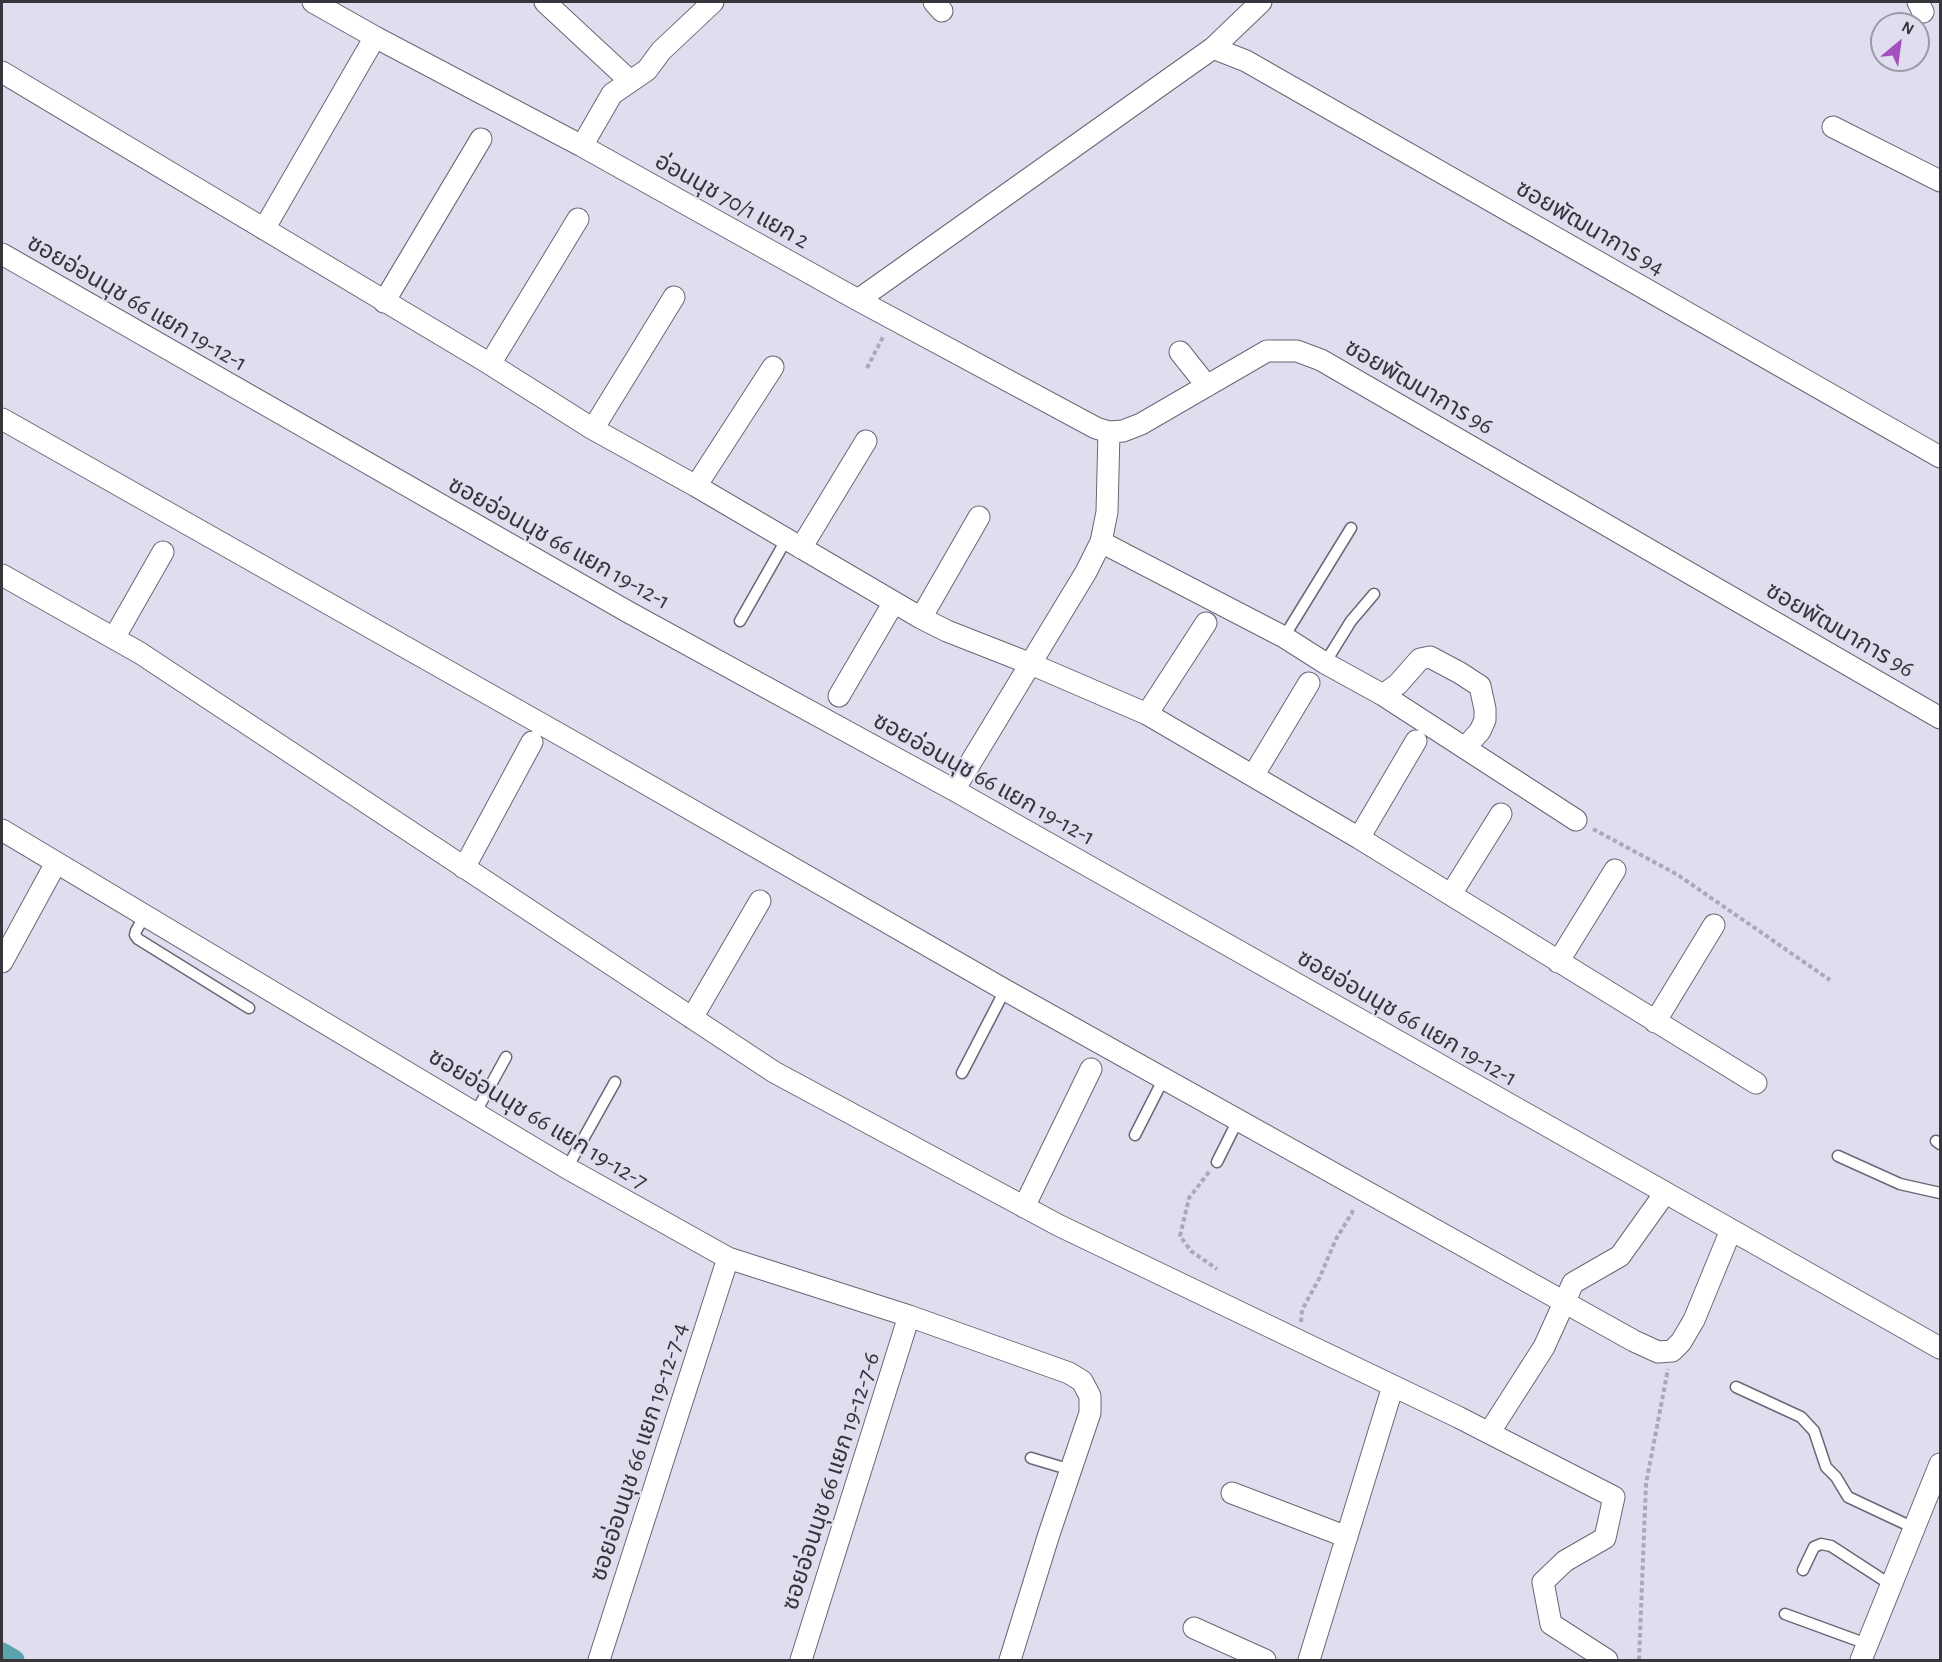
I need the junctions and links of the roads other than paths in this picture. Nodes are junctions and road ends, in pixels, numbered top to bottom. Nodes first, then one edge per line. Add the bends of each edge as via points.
1 (314, 2) edge
2 (545, 2) edge
3 (713, 2) edge
4 (1261, 2) edge
5 (375, 37) junction
6 (1213, 48) junction
7 (2, 72) edge
8 (630, 81) junction
9 (1833, 127) dead end
10 (481, 139) dead end
11 (582, 146) junction
12 (1941, 181) edge
13 (578, 219) dead end
14 (264, 229) junction
15 (2, 254) edge
16 (674, 297) dead end
17 (858, 300) junction
18 (384, 302) junction
19 (1180, 351) dead end
20 (490, 364) junction
21 (773, 367) dead end
22 (1207, 386) junction
23 (2, 420) edge
24 (593, 429) junction
25 (1109, 432) junction
26 (866, 441) dead end
27 (1941, 457) edge
28 (696, 486) junction
29 (979, 517) dead end
30 (1351, 528) dead end
31 (1101, 542) junction
32 (793, 544) junction
33 (163, 552) dead end
34 (2, 575) edge
35 (1374, 594) dead end
36 (894, 602) junction
37 (921, 618) junction
38 (740, 621) dead end
39 (1206, 623) dead end
40 (1284, 637) junction
41 (114, 638) junction
42 (1325, 663) junction
43 (1031, 664) junction
44 (1309, 683) dead end
45 (1383, 695) junction
46 (839, 696) dead end
47 (1147, 714) junction
48 (1941, 718) edge
49 (1416, 741) dead end
50 (532, 742) dead end
51 (1465, 748) junction
52 (1254, 776) junction
53 (954, 790) junction
54 (1501, 814) dead end
55 (1576, 820) road end
56 (2, 830) edge
57 (1359, 838) junction
58 (56, 863) junction
59 (464, 868) junction
60 (1615, 870) dead end
61 (1451, 894) junction
62 (760, 901) dead end
63 (145, 915) junction
64 (1714, 925) dead end
65 (2, 962) edge
66 (1558, 962) junction
67 (1005, 990) junction
68 (249, 1008) dead end
69 (692, 1018) junction
70 (1655, 1022) junction
71 (506, 1057) dead end
72 (1091, 1069) dead end
73 (962, 1073) dead end
74 (1164, 1078) junction
75 (615, 1083) dead end
76 (1756, 1083) dead end
77 (476, 1112) junction
78 (1238, 1120) junction
79 (1135, 1135) dead end
80 (1838, 1156) dead end
81 (1217, 1162) road end
82 (567, 1168) junction
83 (1941, 1192) edge
84 (1665, 1193) junction
85 (1024, 1207) junction
86 (1742, 1236) junction
87 (728, 1258) junction
88 (1565, 1302) junction
89 (909, 1316) junction
90 (1941, 1348) edge
91 (1393, 1386) junction
92 (1736, 1387) dead end
93 (1489, 1433) junction
94 (1031, 1458) dead end
95 (1941, 1464) edge
96 (1071, 1470) junction
97 (1232, 1492) dead end
98 (1914, 1528) junction
99 (1347, 1537) junction
100 (1803, 1570) dead end
101 (1891, 1585) junction
102 (1785, 1614) dead end
103 (1194, 1628) dead end
104 (1864, 1652) edge
105 (599, 1660) edge
106 (801, 1660) edge
107 (1010, 1660) edge
108 (1265, 1660) edge
109 (1309, 1660) edge
110 (1607, 1660) edge

1 - 5 street, อ่อนนุช 70/1 แยก 2
2 - 8 street
3 - 8 street via 646,70
4 - 6 street
5 - 11 street, อ่อนนุช 70/1 แยก 2
5 - 14 street
6 - 17 street
6 - 27 street, ซอยพัฒนาการ 94 via 1246,61
7 - 14 street
8 - 11 street via 612,94
9 - 12 street
10 - 18 street
11 - 17 street, อ่อนนุช 70/1 แยก 2
13 - 20 street
14 - 18 street
15 - 53 street, ซอยอ่อนนุช 66 แยก 19-12-1 via 630,613
16 - 24 street
17 - 25 street
18 - 20 street
19 - 22 street
20 - 24 street
21 - 28 street
22 - 25 street, ซอยพัฒนาการ 96 via 1141,424
22 - 48 street, ซอยพัฒนาการ 96 via 1267,351 1297,351 1321,360
23 - 67 street
24 - 28 street
25 - 31 street via 1107,512
26 - 32 street
28 - 32 street
29 - 37 street
30 - 40 lane
31 - 40 street
31 - 43 street
32 - 36 street
32 - 38 lane
33 - 41 street
34 - 41 street
35 - 42 lane via 1351,621
36 - 37 street
36 - 46 street
37 - 43 street
39 - 47 street
40 - 42 street
41 - 59 street
42 - 45 street
43 - 47 street
43 - 53 street
44 - 52 street
45 - 51 street
45 - 51 street via 1420,659 1430,657 1460,673 1480,686 1485,709 1480,731
47 - 52 street
49 - 57 street
50 - 59 street
51 - 55 street
52 - 57 street
53 - 84 street, ซอยอ่อนนุช 66 แยก 19-12-1
54 - 61 street
56 - 58 street, ซอยอ่อนนุช 66 แยก 19-12-7
57 - 61 street
58 - 63 street, ซอยอ่อนนุช 66 แยก 19-12-7
58 - 65 street
59 - 69 street
60 - 66 street
61 - 66 street
62 - 69 street
63 - 68 lane via 136,931 138,939
63 - 77 street, ซอยอ่อนนุช 66 แยก 19-12-7
64 - 70 street
66 - 70 street
67 - 73 lane
67 - 74 street
69 - 85 street via 774,1072
70 - 76 street
71 - 77 lane
72 - 85 street
74 - 78 street
74 - 79 lane
75 - 82 lane
77 - 82 street, ซอยอ่อนนุช 66 แยก 19-12-7
78 - 81 lane
78 - 88 street
80 - 83 lane via 1900,1184
82 - 87 street, ซอยอ่อนนุช 66 แยก 19-12-7
84 - 86 street, ซอยอ่อนนุช 66 แยก 19-12-1
84 - 88 street via 1620,1256 1573,1283
85 - 91 street
86 - 88 street via 1681,1342 1672,1350 1658,1352
86 - 90 street, ซอยอ่อนนุช 66 แยก 19-12-1
87 - 89 street, ซอยอ่อนนุช 66 แยก 19-12-7
87 - 105 street, ซอยอ่อนนุช 66 แยก 19-12-7-4
88 - 93 street via 1544,1347
89 - 96 street, ซอยอ่อนนุช 66 แยก 19-12-7 via 1082,1381 1090,1395 1090,1413
89 - 106 street, ซอยอ่อนนุช 66 แยก 19-12-7-6
91 - 93 street
91 - 99 street
92 - 98 lane via 1802,1417 1814,1431 1826,1467 1848,1497
93 - 110 street via 1614,1497 1605,1538 1565,1561 1543,1582 1551,1624
94 - 96 lane
95 - 98 street
96 - 107 street
97 - 99 street
98 - 101 street
99 - 109 street
100 - 101 lane via 1814,1547 1821,1544 1831,1546
101 - 104 street
102 - 104 lane
103 - 108 street

